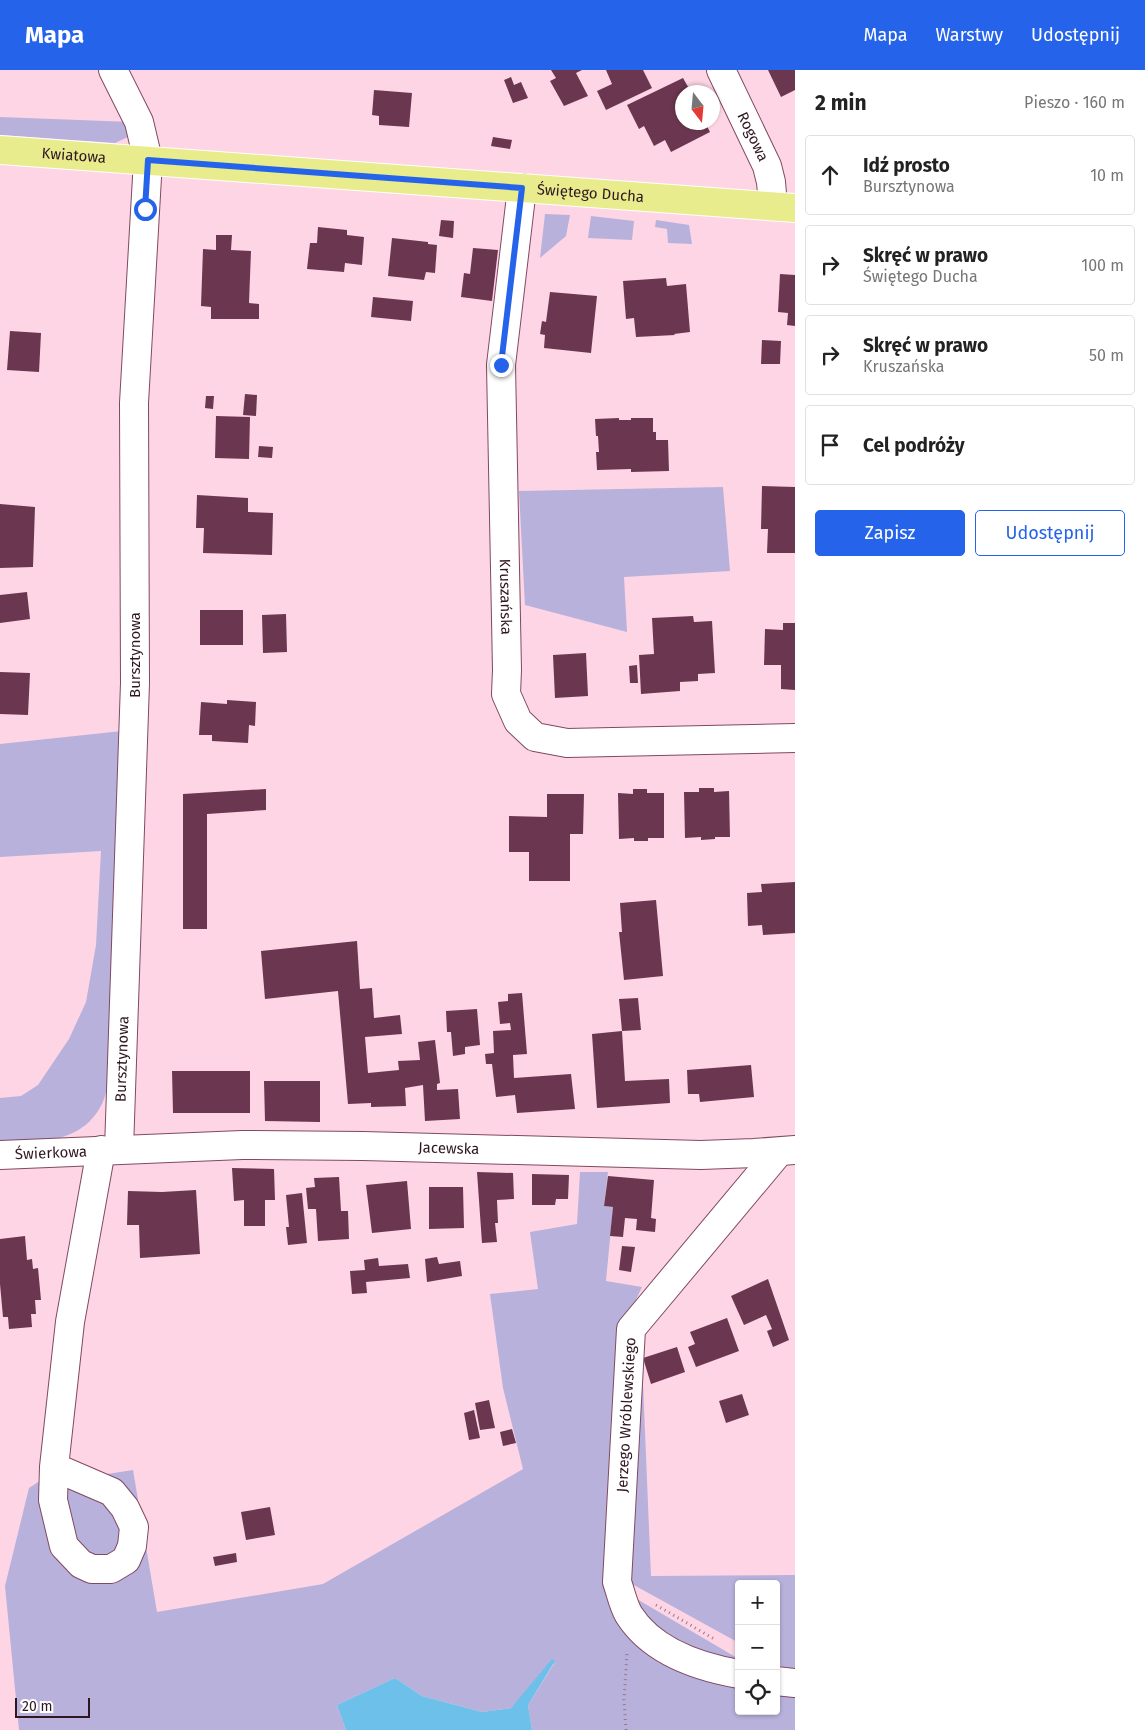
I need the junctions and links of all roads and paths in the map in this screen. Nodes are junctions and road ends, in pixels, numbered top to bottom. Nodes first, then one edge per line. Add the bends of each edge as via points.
1 (113, 70) edge
2 (721, 70) edge
3 (0, 150) edge
4 (148, 160) junction
5 (522, 188) junction
6 (784, 207) edge
7 (795, 738) edge
8 (110, 1150) junction
9 (787, 1151) edge
10 (0, 1155) edge
11 (54, 1467) dead end
12 (652, 1602) dead end
13 (723, 1644) dead end
14 (628, 1646) dead end
15 (735, 1673) edge
16 (780, 1681) edge
17 (795, 1683) edge
18 (626, 1730) edge

1 - 4 street, Bursztynowa via 139,122
2 - 6 street, Rogowa
3 - 4 main road, Kwiatowa
4 - 5 main road, Świętego Ducha
4 - 8 street, Bursztynowa via 134,403 135,683
5 - 6 main road, Świętego Ducha
5 - 7 street, Kruszańska via 501,365 506,694 518,721 535,737 567,743
8 - 9 street, Jacewska via 242,1145 701,1155
8 - 10 street, Świerkowa
8 - 11 street, Bursztynowa via 70,1322
9 - 15 street, Jerzego Wróblewskiego via 631,1329 617,1582 629,1614 644,1634 670,1653
12 - 13 path
14 - 18 path via 624,1700
16 - 17 street

